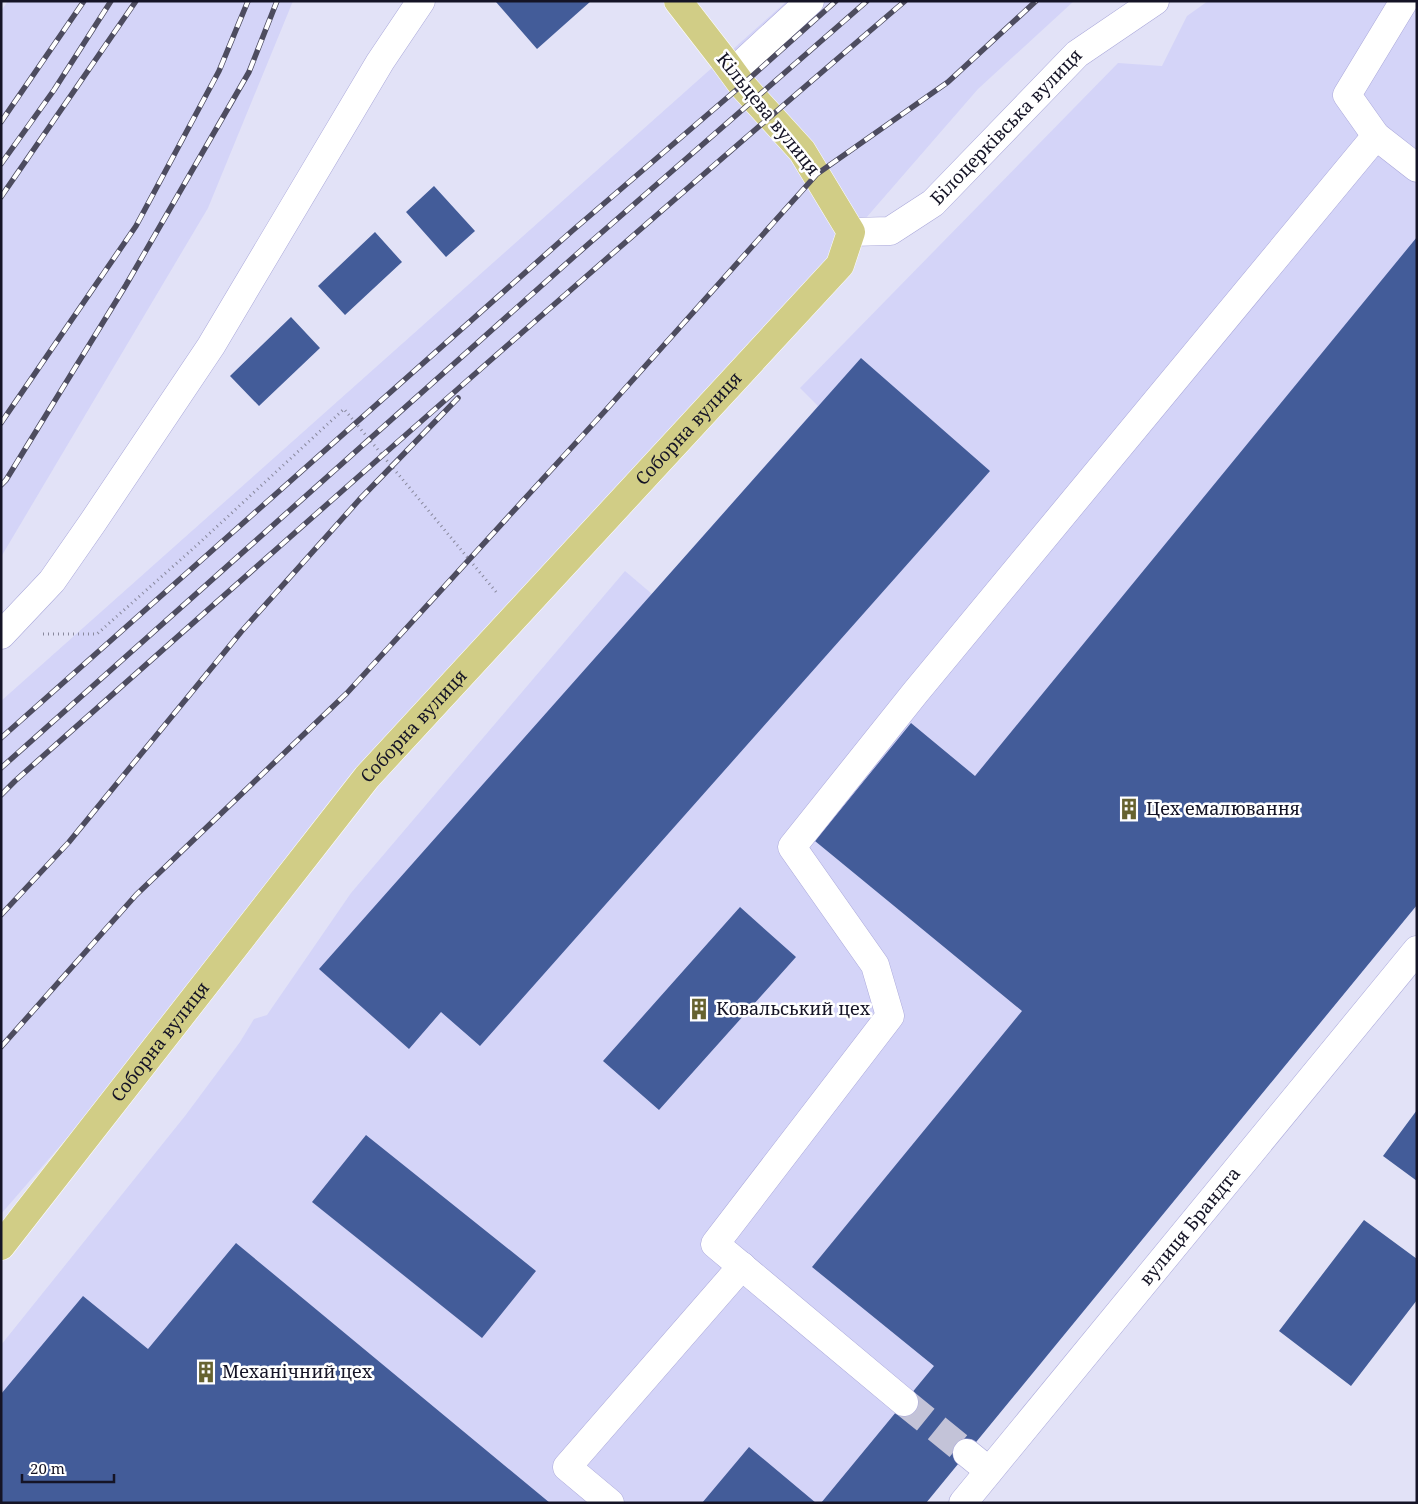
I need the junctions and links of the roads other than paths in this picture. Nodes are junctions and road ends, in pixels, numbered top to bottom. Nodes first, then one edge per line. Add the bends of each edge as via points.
1 (421, 1) edge
2 (678, 1) edge
3 (810, 1) edge
4 (1155, 1) edge
5 (1404, 1) edge
6 (732, 72) junction
7 (1376, 136) junction
8 (1417, 168) edge
9 (851, 232) junction
10 (2, 634) edge
11 (1417, 950) edge
12 (1, 1246) edge
13 (742, 1266) junction
14 (904, 1402) tunnel mouth
15 (966, 1453) tunnel mouth
16 (989, 1471) junction
17 (610, 1503) edge
18 (963, 1503) edge

1 - 10 street via 380,62 211,346 52,581
2 - 6 main road, Кільцева вулиця
3 - 6 street
4 - 9 street, Білоцерківська вулиця via 1077,54 933,203 890,231
5 - 7 street via 1347,95
6 - 9 main road, Кільцева вулиця via 802,151
7 - 8 street
7 - 13 street via 792,847 875,964 890,1016 715,1244
9 - 12 main road, Соборна вулиця via 840,265 367,777
11 - 16 street, вулиця Брандта
13 - 14 street
13 - 17 street via 567,1467
15 - 16 street
16 - 18 street, вулиця Брандта

